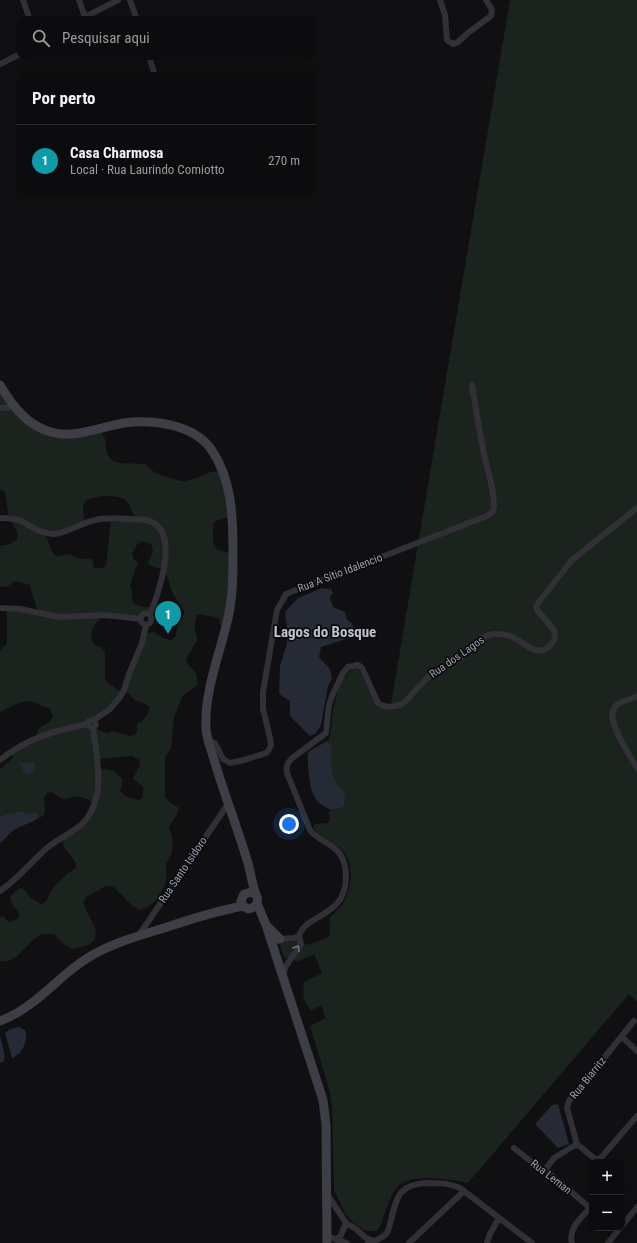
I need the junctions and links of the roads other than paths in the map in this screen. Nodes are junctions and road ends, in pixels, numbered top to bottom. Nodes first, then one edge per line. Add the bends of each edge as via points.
1 (23, 0) edge
2 (79, 0) edge
3 (118, 0) edge
4 (130, 0) edge
5 (440, 0) edge
6 (486, 0) edge
7 (29, 16) edge
8 (85, 16) joint
9 (136, 16) edge
10 (16, 56) edge
11 (150, 60) edge
12 (0, 64) edge
13 (154, 72) edge
14 (0, 385) edge
15 (472, 385) dead end
16 (15, 407) junction
17 (0, 408) edge
18 (637, 508) edge
19 (0, 518) edge
20 (0, 608) edge
21 (150, 615) junction
22 (140, 620) junction
23 (146, 625) junction
24 (637, 696) edge
25 (94, 720) junction
26 (88, 724) junction
27 (93, 728) junction
28 (209, 740) junction
29 (8, 754) junction
30 (0, 756) edge
31 (0, 760) edge
32 (637, 768) edge
33 (228, 804) junction
34 (0, 891) edge
35 (249, 901) junction
36 (266, 924) junction
37 (269, 934) junction
38 (139, 936) junction
39 (299, 936) junction
40 (280, 939) junction
41 (275, 952) junction
42 (283, 976) junction
43 (634, 1020) dead end
44 (0, 1021) edge
45 (622, 1037) junction
46 (637, 1051) edge
47 (637, 1116) edge
48 (577, 1144) junction
49 (514, 1148) dead end
50 (545, 1170) junction
51 (464, 1191) junction
52 (326, 1192) junction
53 (637, 1207) edge
54 (499, 1218) junction
55 (625, 1222) edge
56 (346, 1223) junction
57 (618, 1231) edge
58 (330, 1240) edge
59 (374, 1240) junction
60 (347, 1243) edge
61 (368, 1243) edge
62 (409, 1243) edge
63 (487, 1243) edge
64 (532, 1243) edge
65 (572, 1243) edge
66 (608, 1243) edge

1 - 7 street
2 - 8 street
3 - 8 street
4 - 9 street
5 - 6 street via 445,14 447,40 453,44 491,16 492,10
10 - 12 street
11 - 13 street
14 - 16 street
15 - 28 street, Rua A Sítio Idalencio via 492,486 493,512 286,594 276,610 263,692 263,709 271,745 269,750 261,755 230,763 223,759 215,743
16 - 17 street
16 - 28 street via 33,425 56,433 85,432 124,423 172,425 195,435 215,456 230,494 234,576 228,619 208,700 206,730
18 - 39 street, Rua dos Lagos via 572,560 538,603 537,610 556,634 551,646 536,650 509,635 488,636 461,657 434,672 405,702 395,706 378,703 362,668 358,665 348,667 343,673 329,705 326,733 291,758 286,767 310,830 313,835 336,849 345,865 346,873 343,893 334,908 304,927
19 - 21 street via 20,520 48,534 60,533 93,520 111,518 151,521 160,529 166,543 159,591
20 - 22 street via 20,609 59,617 105,615
21 - 22 street via 144,614
21 - 23 street via 151,621
22 - 23 street
23 - 25 street via 124,690 110,709
24 - 32 street via 616,705 612,714 616,730
25 - 26 street via 89,720
25 - 27 street via 96,723
26 - 27 street
26 - 29 street via 37,737
27 - 34 street via 98,784 97,796 89,816 75,830 50,846
28 - 33 street
29 - 30 street
29 - 31 street
33 - 35 street via 248,861 251,876
33 - 38 street, Rua Santo Isidoro
35 - 36 street
35 - 37 street
35 - 38 street
36 - 37 street
36 - 40 street
37 - 41 street
38 - 44 street via 86,959 30,1005
39 - 40 street
42 -> 39 street via 286,966 301,944
40 - 41 street
41 - 42 street
42 - 52 street via 323,1100 326,1125
43 - 45 street, Rua Biarritz
45 - 46 street
45 - 48 street, Rua Biarritz via 569,1101 567,1108
47 - 48 street via 600,1159
48 - 50 street via 554,1158
49 - 50 street, Rua Leman
50 - 65 street, Rua Leman via 589,1207 572,1231
51 - 54 street
51 - 59 street via 447,1184 421,1184 407,1188 398,1197 388,1231
51 - 62 street
52 - 56 street
52 - 58 street
53 - 55 street
54 - 63 street
54 - 64 street
56 - 58 street via 341,1235
56 - 59 street via 366,1238
57 - 66 street
58 - 60 street
59 - 61 street

